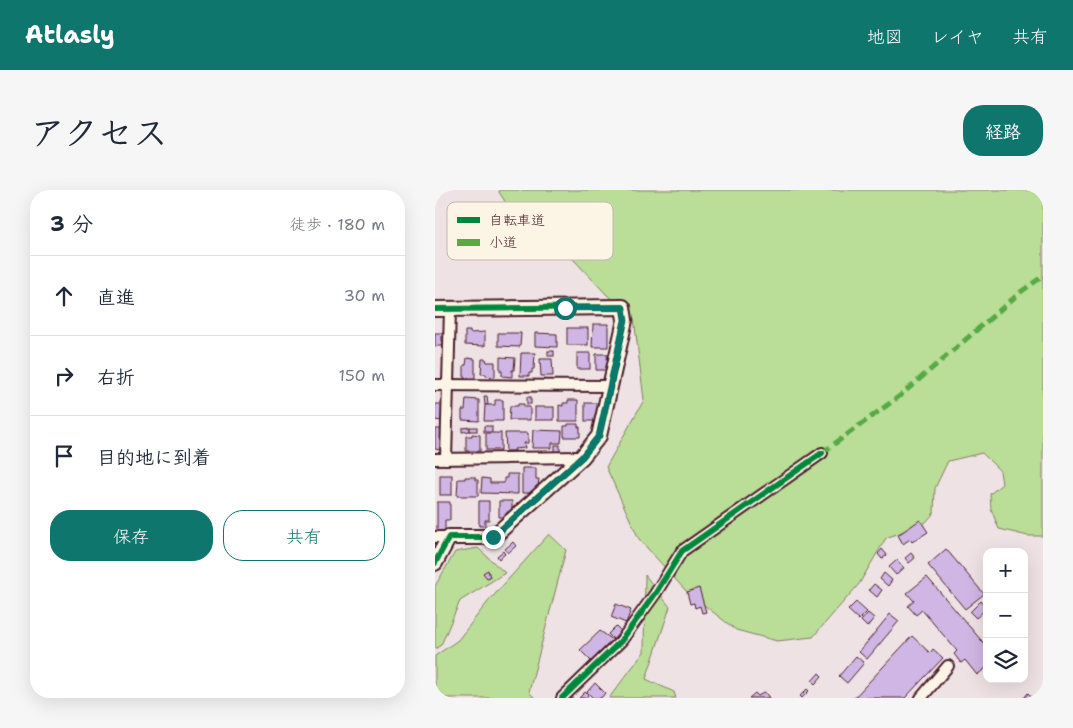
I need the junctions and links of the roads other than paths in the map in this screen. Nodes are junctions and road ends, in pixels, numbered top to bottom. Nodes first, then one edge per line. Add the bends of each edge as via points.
1 (435, 309) edge
2 (449, 309) junction
3 (435, 385) edge
4 (447, 385) junction
5 (610, 386) junction
6 (822, 453) dead end
7 (582, 457) junction
8 (440, 459) edge
9 (442, 537) edge
10 (435, 563) edge
11 (948, 666) dead end
12 (562, 698) edge
13 (921, 698) edge

1 - 2 street
2 - 4 street
2 - 5 street via 623,308 625,320
3 - 4 street
4 - 5 street
4 - 8 street
5 - 7 street via 599,436
6 - 12 street via 682,551 621,641
7 - 8 street
7 - 9 street via 493,537
9 - 10 street
11 - 13 street

